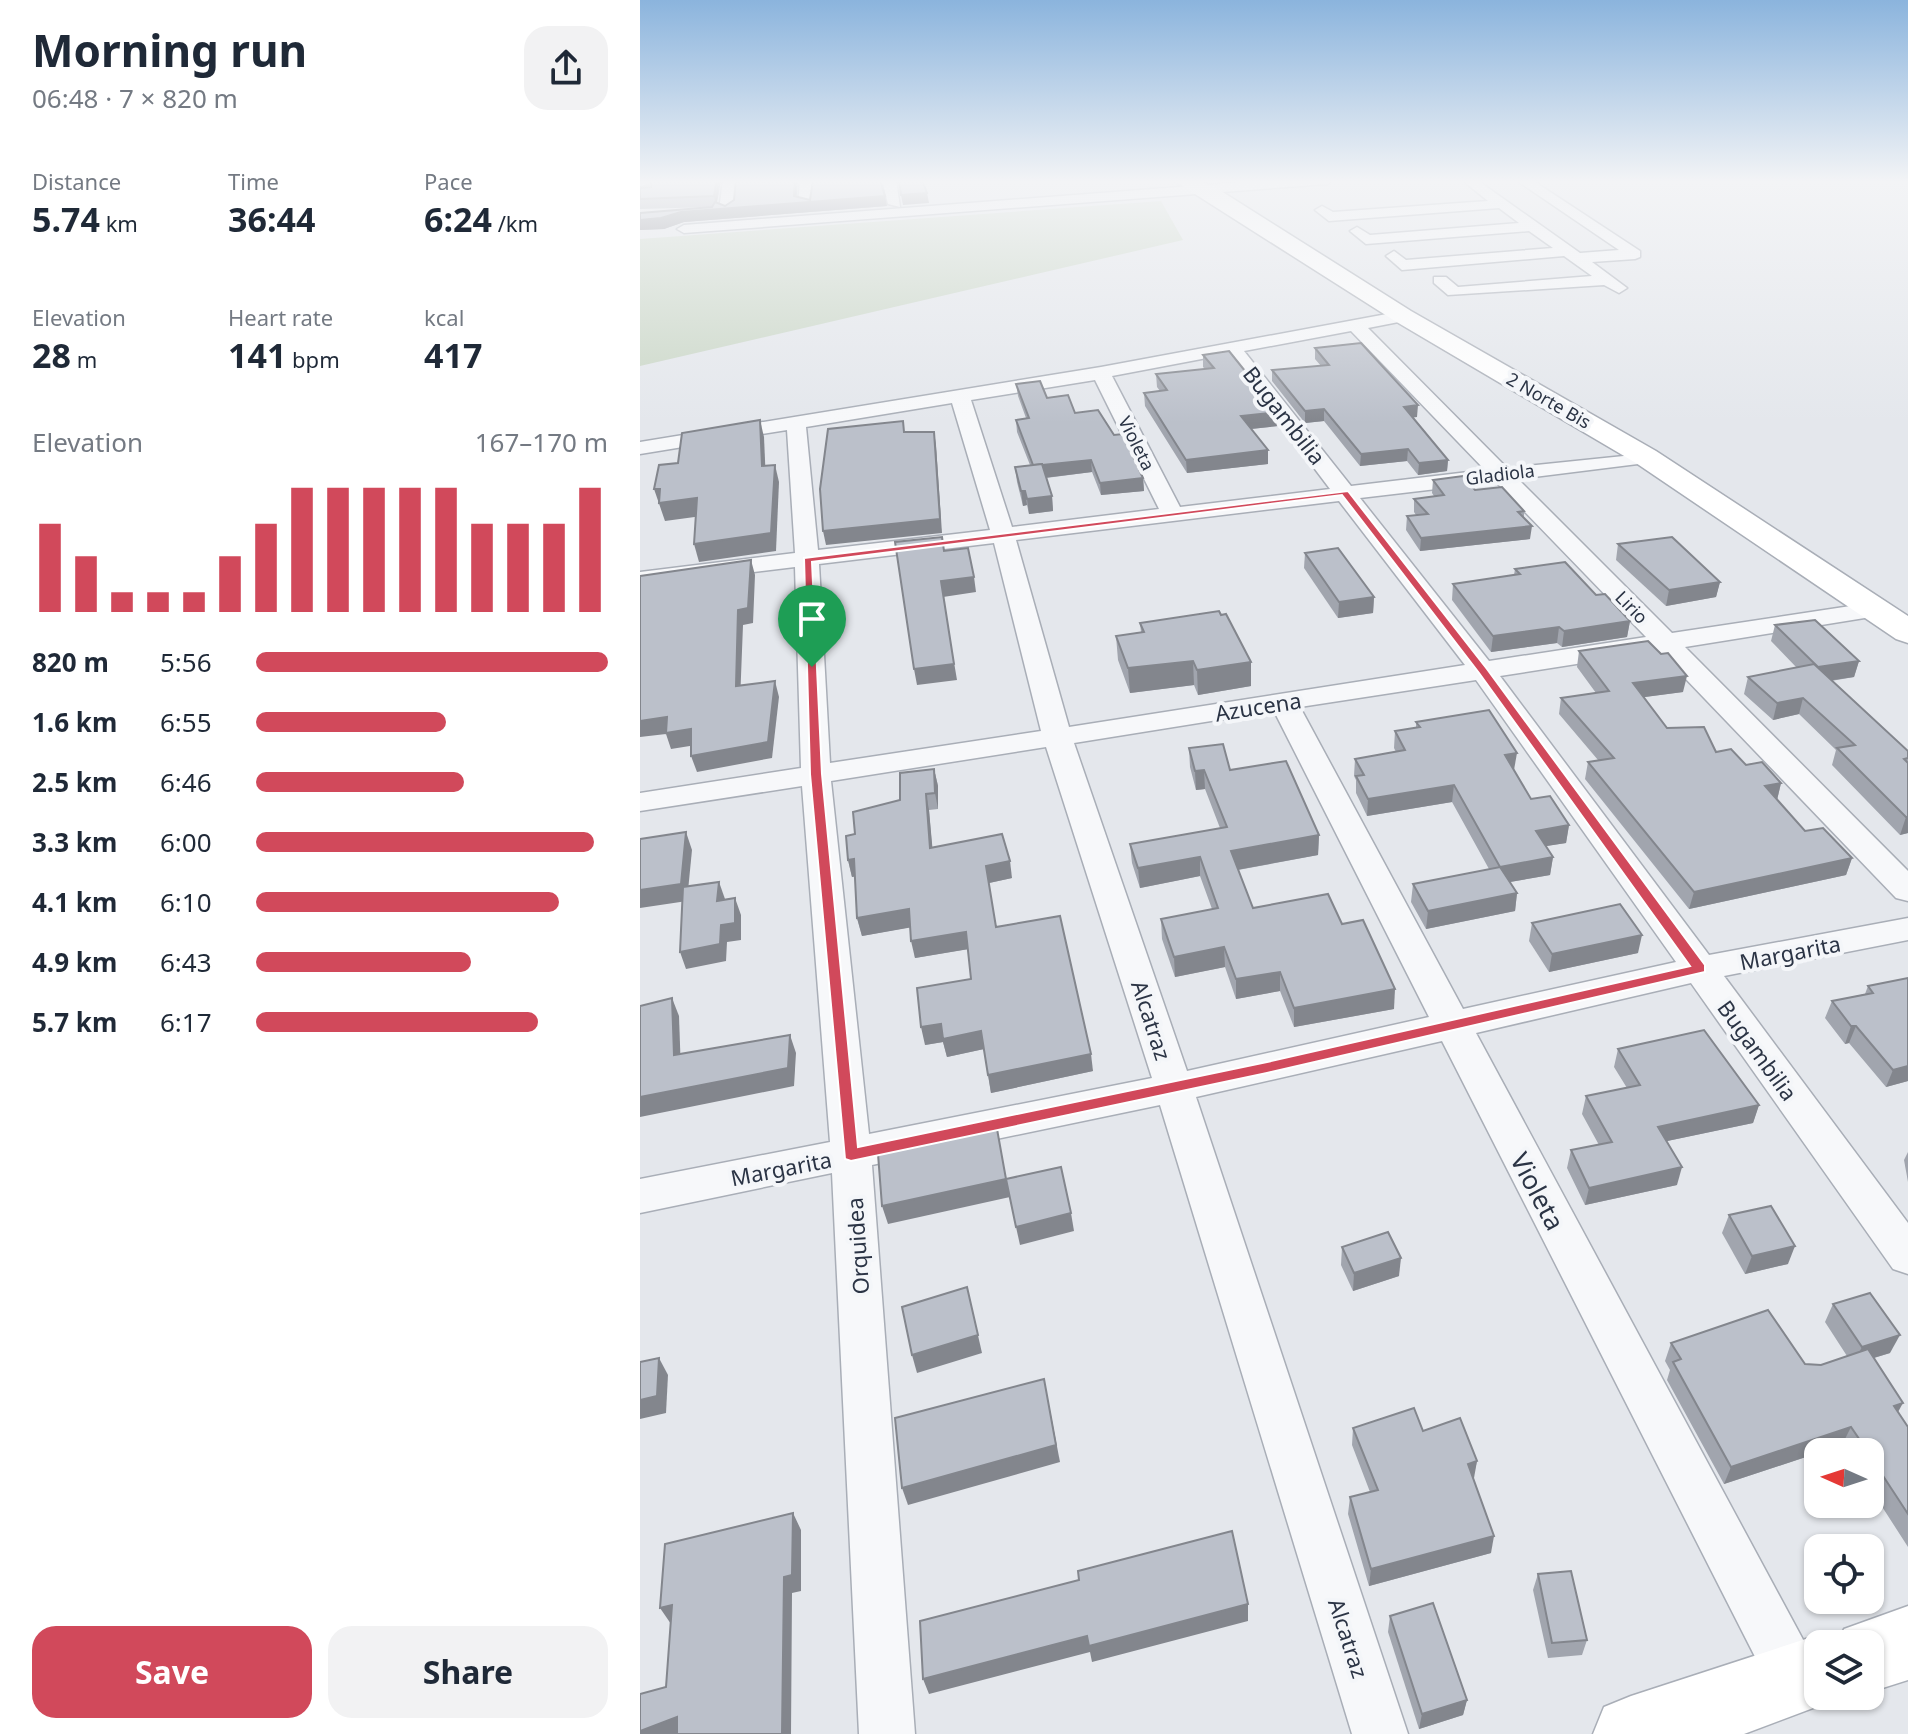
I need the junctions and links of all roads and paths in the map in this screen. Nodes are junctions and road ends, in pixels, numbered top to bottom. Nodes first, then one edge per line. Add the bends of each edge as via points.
1 (1315, 261) edge
2 (1398, 261) edge
3 (1465, 261) edge
4 (1581, 261) edge
5 (1440, 280) dead end
6 (1403, 316) junction
7 (1356, 326) junction
8 (1231, 347) junction
9 (1101, 373) junction
10 (960, 396) junction
11 (796, 423) junction
12 (640, 448) edge
13 (1646, 457) junction
14 (1503, 473) junction
15 (1345, 492) junction
16 (1173, 514) junction
17 (1003, 535) junction
18 (807, 560) junction
19 (640, 579) edge
20 (1877, 609) junction
21 (1908, 632) edge
22 (1665, 641) junction
23 (1483, 671) junction
24 (1283, 702) junction
25 (1057, 736) junction
26 (816, 774) junction
27 (640, 802) edge
28 (1908, 890) edge
29 (1908, 929) edge
30 (1700, 969) junction
31 (1452, 1027) junction
32 (1174, 1088) junction
33 (851, 1155) junction
34 (640, 1196) edge
35 (1908, 1256) edge
36 (1908, 1643) edge
37 (1884, 1651) edge
38 (1804, 1670) edge
39 (1804, 1676) edge
40 (887, 1734) edge
41 (1380, 1734) edge
42 (1631, 1734) edge

1 - 6 street, 2 Norte Bis
2 - 3 street via 1402,265
4 - 5 street via 1613,284 1454,292
6 - 7 street
6 - 13 street, 2 Norte Bis
7 - 8 street
7 - 14 street, Lirio
8 - 9 street
8 - 15 street, Bugambilia
9 - 10 street
9 - 16 street, Violeta
10 - 11 street
10 - 17 street, Alcatraz
11 - 12 street
11 - 18 street, Orquidea
13 - 14 street, Gladiola
13 - 20 street, 2 Norte Bis
14 - 15 street, Gladiola
14 - 22 street, Lirio
15 - 16 street, Gladiola
15 - 23 street, Bugambilia
16 - 17 street, Gladiola
17 - 18 street, Gladiola
17 - 25 street, Alcatraz
18 - 19 street, Gladiola
18 - 26 street, Orquidea
20 - 21 street, 2 Norte Bis
20 - 22 street, Azucena
22 - 23 street, Azucena
22 - 28 street, Lirio
23 - 24 street, Azucena
23 - 30 street, Bugambilia
24 - 25 street, Azucena
24 - 31 street, Violeta
25 - 26 street, Azucena
25 - 32 street, Alcatraz
26 - 27 street, Azucena
26 - 33 street, Orquidea
29 - 30 street, Margarita
30 - 31 street, Margarita
30 - 35 street, Bugambilia
31 - 32 street, Margarita
31 - 38 street, Violeta
32 - 33 street, Margarita
32 - 41 street, Alcatraz
33 - 34 street, Margarita
33 - 40 street, Orquidea
36 - 37 street
39 - 42 street

